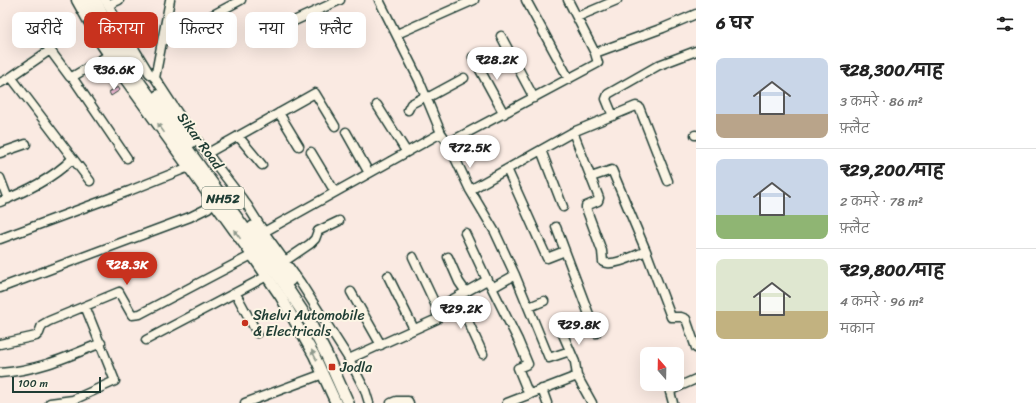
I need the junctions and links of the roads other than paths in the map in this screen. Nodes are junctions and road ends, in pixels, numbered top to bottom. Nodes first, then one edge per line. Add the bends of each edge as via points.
1 (77, 0) edge
2 (85, 0) edge
3 (95, 0) edge
4 (119, 0) edge
5 (170, 0) edge
6 (241, 0) edge
7 (340, 0) edge
8 (379, 0) edge
9 (474, 0) edge
10 (526, 0) edge
11 (568, 0) edge
12 (617, 0) edge
13 (106, 3) edge
14 (696, 14) edge
15 (577, 18) junction
16 (298, 19) edge
17 (397, 34) junction
18 (501, 36) dead end
19 (162, 42) junction
20 (50, 50) joint
21 (696, 51) edge
22 (595, 53) junction
23 (109, 55) junction
24 (473, 57) dead end
25 (72, 77) junction
26 (11, 78) junction
27 (155, 78) junction
28 (464, 78) dead end
29 (569, 79) junction
30 (0, 82) edge
31 (426, 97) junction
32 (534, 98) junction
33 (377, 105) dead end
34 (408, 110) dead end
35 (279, 113) junction
36 (504, 114) junction
37 (613, 116) junction
38 (335, 126) dead end
39 (346, 132) dead end
40 (573, 132) junction
41 (441, 133) junction
42 (238, 136) junction
43 (448, 143) junction
44 (26, 144) dead end
45 (299, 146) dead end
46 (541, 150) junction
47 (406, 151) junction
48 (311, 152) dead end
49 (0, 153) edge
50 (208, 153) junction
51 (127, 158) dead end
52 (72, 159) junction
53 (262, 165) dead end
54 (189, 167) junction
55 (507, 169) junction
56 (369, 173) junction
57 (591, 177) junction
58 (0, 178) edge
59 (90, 181) dead end
60 (668, 181) dead end
61 (470, 190) junction
62 (335, 192) junction
63 (4, 200) edge
64 (214, 202) junction
65 (563, 207) dead end
66 (339, 221) dead end
67 (556, 228) dead end
68 (264, 232) junction
69 (465, 233) dead end
70 (0, 239) edge
71 (565, 251) junction
72 (646, 251) junction
73 (252, 254) junction
74 (413, 257) dead end
75 (448, 257) dead end
76 (285, 261) junction
77 (515, 275) junction
78 (267, 276) junction
79 (388, 276) dead end
80 (488, 280) junction
81 (0, 288) edge
82 (492, 288) junction
83 (351, 292) dead end
84 (466, 292) junction
85 (236, 294) junction
86 (457, 297) junction
87 (544, 300) dead end
88 (85, 306) junction
89 (529, 307) junction
90 (437, 308) junction
91 (558, 322) dead end
92 (414, 329) junction
93 (257, 332) dead end
94 (596, 333) dead end
95 (146, 340) dead end
96 (101, 343) junction
97 (0, 344) edge
98 (381, 344) junction
99 (696, 348) edge
100 (570, 351) junction
101 (483, 354) dead end
102 (349, 359) junction
103 (0, 373) edge
104 (323, 374) junction
105 (577, 376) junction
106 (696, 379) edge
107 (542, 389) junction
108 (529, 394) junction
109 (50, 403) edge
110 (245, 403) edge
111 (336, 403) edge
112 (348, 403) edge
113 (355, 403) edge
114 (370, 403) edge
115 (391, 403) edge
116 (409, 403) edge
117 (508, 403) edge
118 (547, 403) edge
119 (592, 403) edge
120 (673, 403) edge

1 - 23 main road
2 - 112 highway, Sikar Road / NH52 via 116,50 310,323
3 - 113 highway, NH52 via 131,59 286,273 329,345
4 - 13 street
5 - 19 street
6 - 19 street
7 - 16 street
8 - 17 street
9 - 17 street
10 - 29 street
11 - 15 street
12 - 15 street
13 - 27 street via 149,73
14 - 22 street
15 - 22 street
17 - 31 street
18 - 32 street
19 - 27 street
20 - 25 street
20 - 26 street
21 - 37 street via 660,65 608,94 606,99
22 - 29 street via 598,63
23 - 25 street
54 -> 23 main road
24 - 36 street
25 - 51 street
26 - 30 street
26 - 52 street
27 - 50 street via 187,128
28 - 31 street
29 - 32 street
31 - 34 street via 411,104
31 - 41 street
32 - 36 street
33 - 47 street
35 - 38 street via 315,93
35 - 42 street
35 - 45 street
36 - 43 street
37 - 40 street
37 - 60 street via 639,107
39 - 56 street
40 - 46 street
40 - 57 street
41 - 43 street
41 - 47 street
42 - 50 street
42 - 53 street
43 - 61 street
44 - 49 street
46 - 55 street
46 - 65 street
47 - 56 street
48 - 62 street
50 - 68 street
52 - 59 street
52 - 63 street via 40,183
54 - 64 main road
54 - 70 street
55 - 61 street
55 - 71 street via 547,258
56 - 62 street
57 - 72 street via 612,170
57 - 72 street via 599,198 586,208 602,251 603,262 613,263
58 - 63 street
61 - 77 street via 495,232
62 - 68 street
73 -> 64 main road
64 - 81 street via 190,217
66 - 76 street via 318,231 310,244
67 - 71 street
68 - 76 street
69 - 80 street
71 - 94 street
72 - 99 street via 671,317 686,319
73 - 78 main road
73 - 88 street via 140,314 132,315 119,292
74 - 90 street
75 - 84 street
76 - 102 street
77 - 82 street
77 - 89 street
78 - 85 street
104 -> 78 main road
79 - 92 street
80 - 82 street
80 - 84 street
82 - 108 street via 528,364 518,368
83 - 98 street
84 - 86 street
85 - 93 street
85 - 95 street
86 - 90 street
86 - 101 street
87 - 89 street
88 - 96 street
88 - 97 street via 42,325 36,336
89 - 100 street via 549,358
90 - 92 street via 437,319
91 - 100 street
92 - 98 street
96 - 103 street via 60,361 18,372
96 - 109 street via 115,380 73,400
98 - 102 street
100 - 105 street
102 - 114 street
104 - 110 street
104 - 111 main road
105 - 107 street
105 - 119 street
106 - 120 street via 671,390
107 - 108 street
107 - 118 street
108 - 117 street
115 - 116 street

